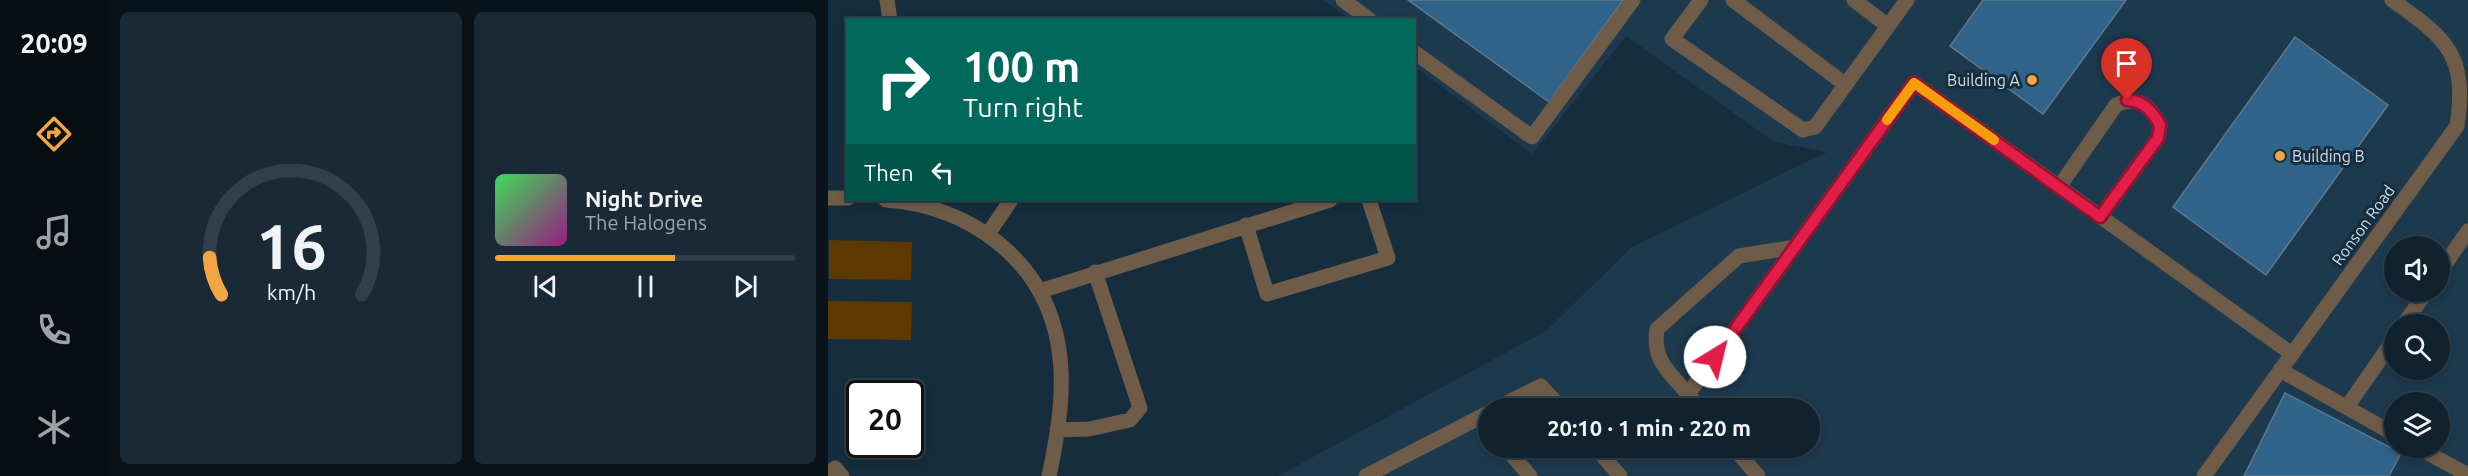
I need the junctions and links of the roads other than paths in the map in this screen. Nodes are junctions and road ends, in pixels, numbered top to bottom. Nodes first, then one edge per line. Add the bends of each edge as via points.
1 (887, 0) edge
2 (1343, 0) edge
3 (1633, 0) edge
4 (1701, 0) edge
5 (1733, 0) edge
6 (1854, 0) edge
7 (1906, 0) edge
8 (2392, 0) edge
9 (890, 18) edge
10 (1367, 18) edge
11 (1888, 26) junction
12 (1416, 53) edge
13 (1846, 85) junction
14 (2467, 87) edge
15 (2059, 187) junction
16 (828, 198) edge
17 (846, 198) edge
18 (900, 201) edge
19 (1010, 201) edge
20 (1327, 201) edge
21 (1369, 201) edge
22 (929, 203) edge
23 (2100, 217) junction
24 (1246, 225) junction
25 (2468, 231) edge
26 (988, 234) junction
27 (1795, 247) junction
28 (2450, 257) edge
29 (1095, 272) junction
30 (1040, 291) junction
31 (2384, 353) edge
32 (2292, 354) junction
33 (2280, 370) junction
34 (1688, 394) junction
35 (1517, 398) edge
36 (1552, 398) edge
37 (1691, 398) edge
38 (2347, 407) junction
39 (1478, 422) edge
40 (2384, 428) edge
41 (1057, 430) junction
42 (1514, 458) edge
43 (1604, 458) edge
44 (1742, 458) edge
45 (2437, 458) edge
46 (828, 474) edge
47 (2468, 475) edge
48 (842, 476) edge
49 (1049, 476) edge
50 (1366, 476) edge
51 (1530, 476) edge
52 (1620, 476) edge
53 (1758, 476) edge
54 (2204, 476) edge

1 - 9 street
2 - 10 street
3 - 12 street via 1532,137
4 - 13 street via 1672,39 1803,130 1815,127
5 - 13 street
6 - 11 street
7 - 11 street
8 - 14 street, Ronson Road via 2440,34 2459,53
11 - 13 street
14 - 32 street, Ronson Road via 2457,126
15 - 23 street
15 - 23 street via 2116,105 2127,100 2149,108 2160,125 2158,138
15 - 27 street via 1914,83
16 - 17 street
18 - 22 street
19 - 26 street
20 - 24 street
21 - 24 street via 1388,258 1267,294
22 - 26 street
23 - 32 street
24 - 29 street
25 - 28 street
26 - 30 street via 1023,266
27 - 34 street
27 - 34 street via 1738,256 1657,329 1654,345 1660,362
29 - 30 street
29 - 41 street via 1140,408 1130,420 1089,429
30 - 41 street via 1059,346
31 - 38 street
32 - 33 street, Ronson Road
33 - 38 street
33 - 54 street, Ronson Road
34 - 37 street
35 - 36 street via 1541,386
38 - 40 street
39 - 50 street
41 - 49 street
42 - 51 street
43 - 52 street
44 - 53 street
45 - 47 street
46 - 48 street via 836,468

